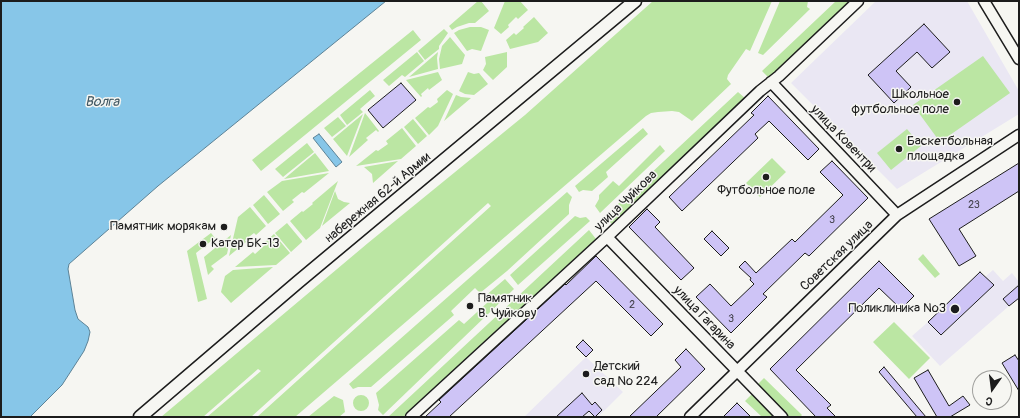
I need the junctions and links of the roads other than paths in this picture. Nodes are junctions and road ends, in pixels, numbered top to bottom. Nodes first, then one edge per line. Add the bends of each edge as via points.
1 (635, 1) edge
2 (858, 1) edge
3 (984, 1) edge
4 (1019, 59) edge
5 (771, 82) junction
6 (1019, 135) edge
7 (897, 215) junction
8 (607, 237) junction
9 (737, 371) junction
10 (140, 417) edge
11 (411, 417) edge
12 (690, 417) edge
13 (782, 417) edge

1 - 10 main road, набережная 62-й Армии
2 - 5 street, улица Чуйкова
3 - 4 street
5 - 7 street, улица Ковентри
5 - 8 street, улица Чуйкова
6 - 7 street, Советская улица
7 - 9 street, Советская улица
8 - 9 street, улица Гагарина
8 - 11 street, улица Чуйкова
9 - 12 street, Советская улица
9 - 13 street, улица Гагарина

